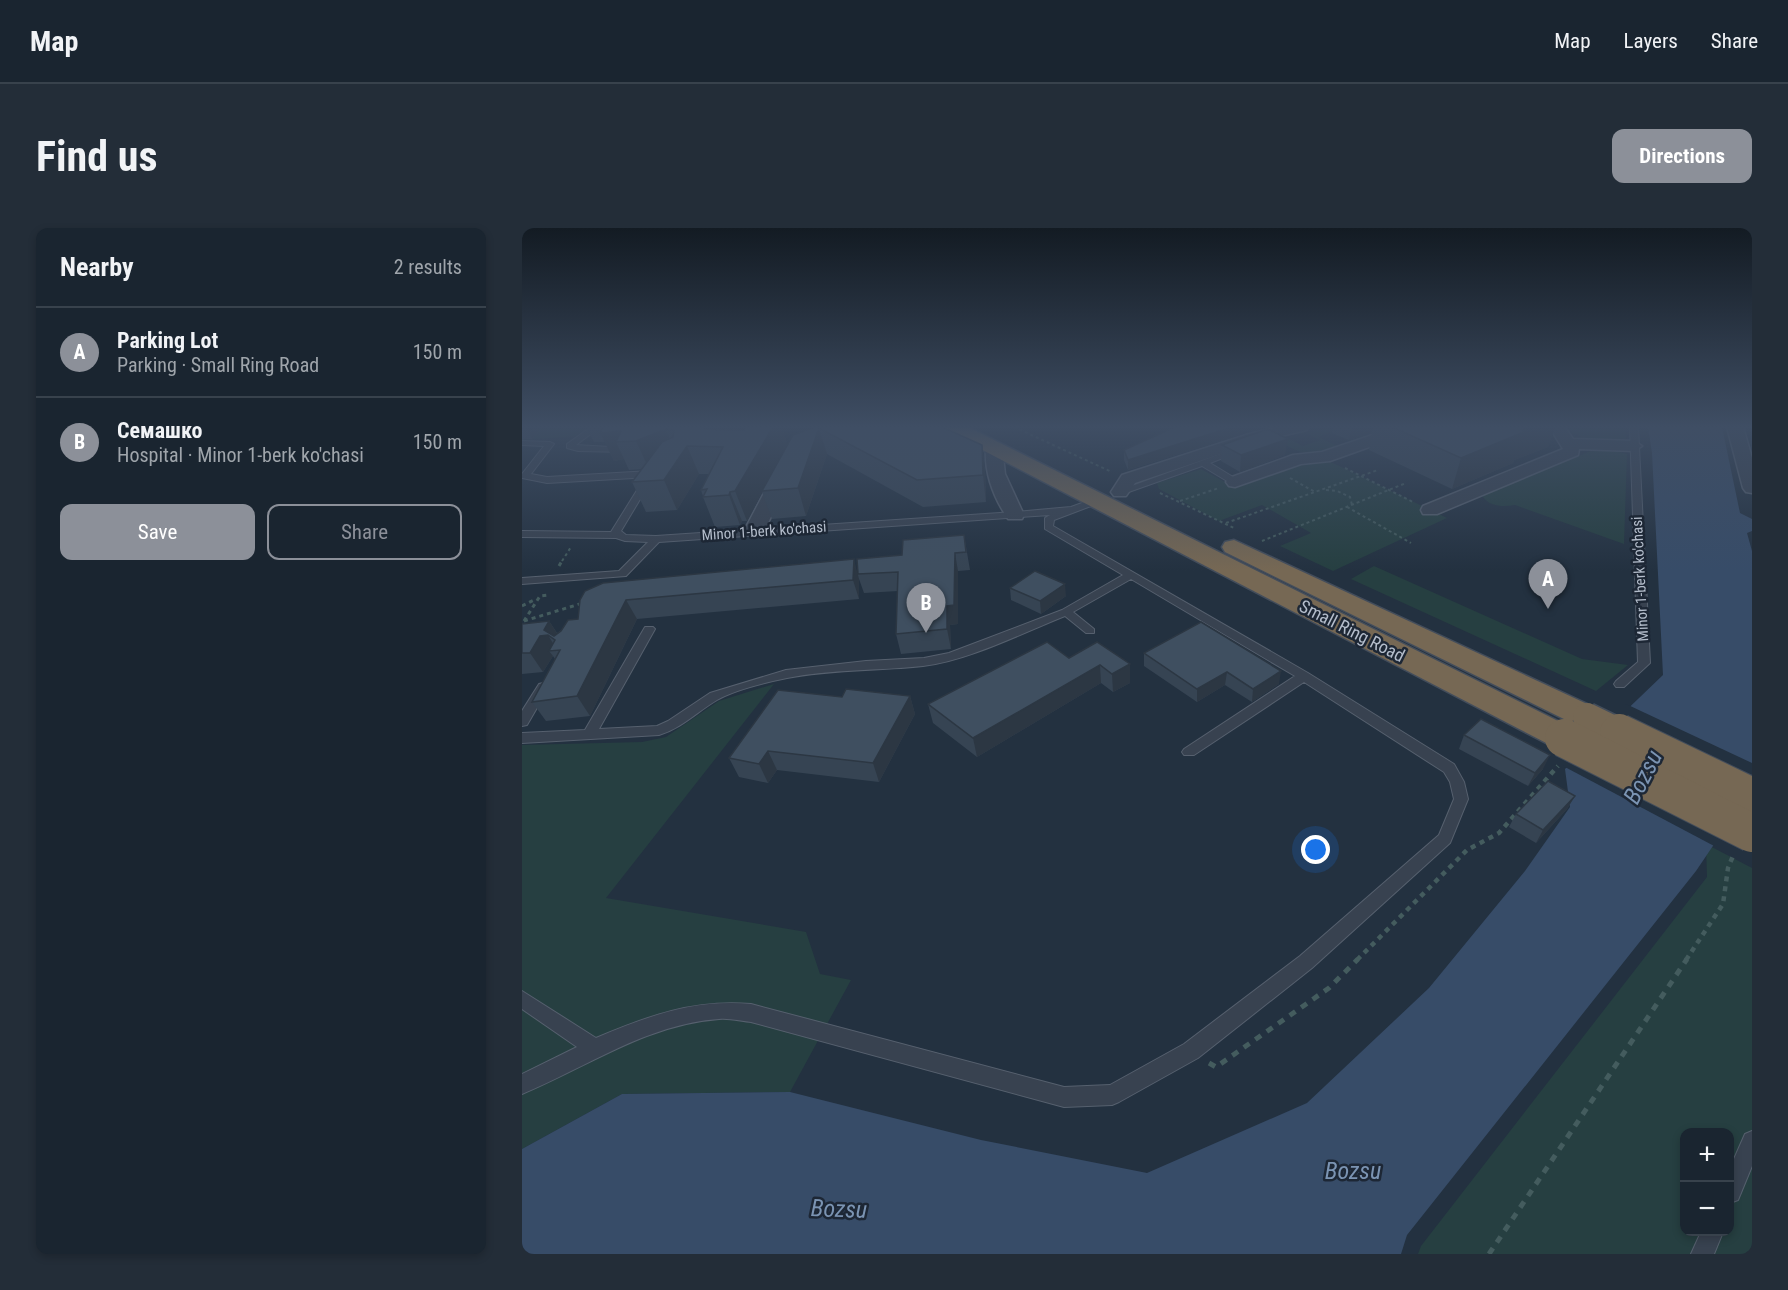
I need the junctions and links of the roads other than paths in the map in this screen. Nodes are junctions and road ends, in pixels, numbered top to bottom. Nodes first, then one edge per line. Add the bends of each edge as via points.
1 (526, 475) edge
2 (636, 475) edge
3 (650, 475) edge
4 (782, 475) edge
5 (995, 475) edge
6 (1053, 475) edge
7 (1142, 475) edge
8 (1170, 475) edge
9 (1223, 475) edge
10 (1255, 475) edge
11 (1515, 475) edge
12 (1635, 475) edge
13 (1235, 482) joint
14 (1464, 496) junction
15 (1097, 501) junction
16 (1485, 508) dead end
17 (1430, 510) road end
18 (1015, 515) junction
19 (1199, 529) junction
20 (754, 531) junction
21 (522, 534) edge
22 (617, 535) junction
23 (656, 538) junction
24 (1175, 542) junction
25 (622, 574) junction
26 (1129, 576) junction
27 (522, 581) edge
28 (595, 599) edge
29 (1066, 612) junction
30 (649, 629) dead end
31 (1090, 631) dead end
32 (1304, 676) junction
33 (549, 677) edge
34 (1620, 684) dead end
35 (522, 722) edge
36 (589, 735) junction
37 (522, 738) edge
38 (1570, 740) junction
39 (1189, 752) dead end
40 (1752, 797) edge
41 (1745, 840) edge
42 (522, 999) edge
43 (593, 1047) junction
44 (522, 1084) edge
45 (1752, 1141) edge
46 (1734, 1183) edge
47 (1710, 1236) edge
48 (1702, 1254) edge

1 - 2 lane via 547,480
3 - 22 lane
4 - 20 street
5 - 18 street
6 - 15 highway, Small Ring Road
7 - 15 street via 1128,479
8 - 15 lane
9 - 13 lane
10 - 13 street
11 - 14 street
12 - 34 lane, Minor 1-berk ko'chasi via 1644,663
14 - 16 street
14 - 17 street
15 - 18 lane, Minor 1-berk ko'chasi
15 - 19 highway, Small Ring Road
15 - 24 highway, Small Ring Road
15 - 26 lane via 1050,518 1048,527
18 - 20 lane, Minor 1-berk ko'chasi
19 - 24 highway
19 - 38 highway, Small Ring Road
20 - 23 lane, Minor 1-berk ko'chasi
21 - 22 lane, Minor 1-berk ko'chasi
22 - 23 lane, Minor 1-berk ko'chasi
23 - 25 lane
24 - 38 highway, Small Ring Road
25 - 27 lane
25 - 28 lane
26 - 29 lane
26 - 32 lane
29 - 31 lane
29 - 36 lane via 952,656 786,674 714,696 659,730
30 - 36 lane
32 - 39 lane
32 - 43 lane via 1449,768 1457,782 1460,807 1445,839 1305,962 1191,1051 1112,1095 1064,1097 751,1012 717,1010 686,1016
33 - 35 lane
36 - 37 lane
38 - 40 highway, Small Ring Road, bridge
38 - 41 highway, Small Ring Road, bridge
42 - 43 lane
43 - 44 lane
45 - 46 lane
47 - 48 lane

